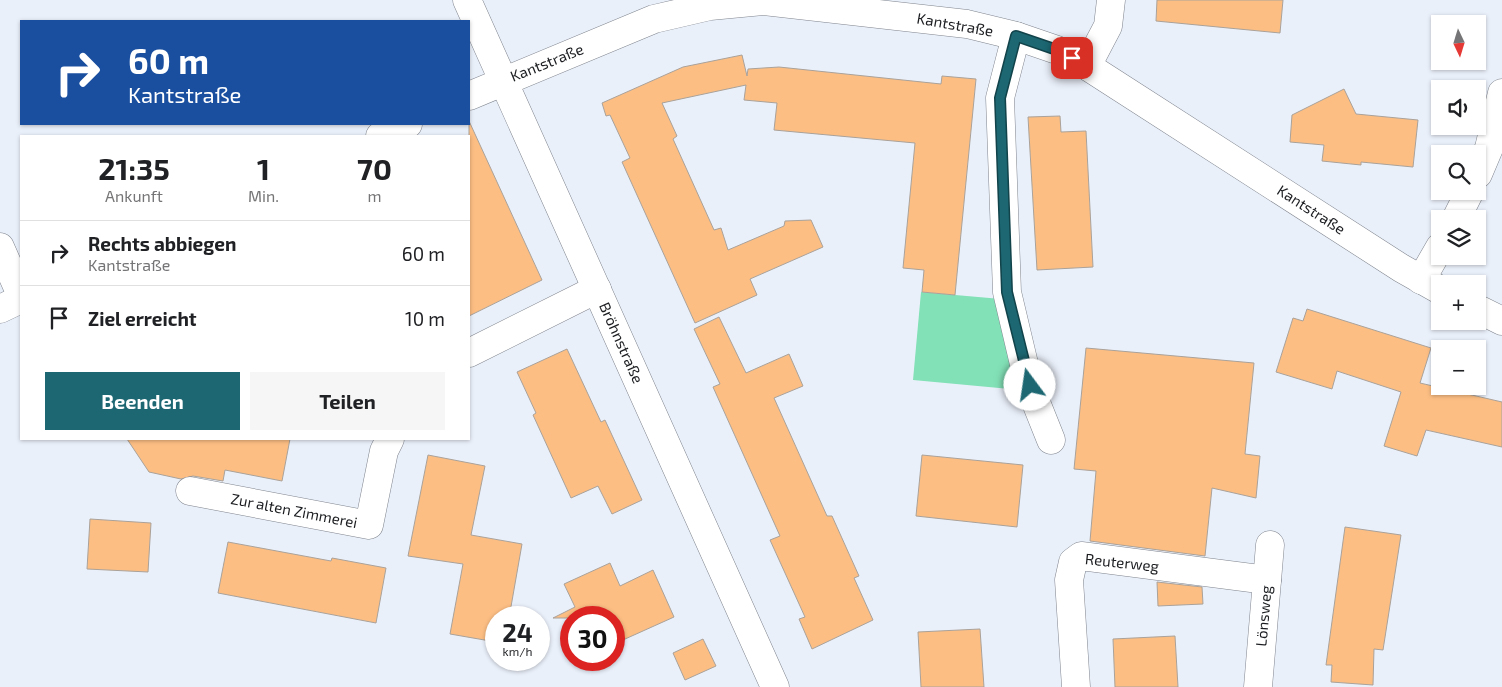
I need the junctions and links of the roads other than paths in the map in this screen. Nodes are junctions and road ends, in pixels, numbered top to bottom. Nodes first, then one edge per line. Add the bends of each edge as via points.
1 (467, 0) edge
2 (764, 0) edge
3 (1111, 0) edge
4 (1016, 36) junction
5 (1087, 66) junction
6 (503, 80) junction
7 (1502, 93) edge
8 (470, 96) edge
9 (406, 125) edge
10 (382, 135) edge
11 (1486, 155) edge
12 (0, 247) edge
13 (1435, 265) edge
14 (1430, 285) edge
15 (597, 289) junction
16 (20, 295) edge
17 (20, 298) edge
18 (0, 309) edge
19 (1486, 313) edge
20 (1502, 321) edge
21 (470, 352) edge
22 (389, 440) edge
23 (1051, 440) dead end
24 (190, 491) dead end
25 (1270, 545) dead end
26 (1267, 580) junction
27 (775, 687) edge
28 (1076, 687) edge
29 (1258, 687) edge

1 - 6 street, Bröhnstraße
2 - 4 street, Kantstraße via 967,24
2 - 6 street, Kantstraße via 710,6 654,19
3 - 5 street via 1108,26
4 - 5 street, Kantstraße via 1057,50
4 - 23 street via 1000,98 1007,292 1030,385
5 - 14 street, Kantstraße
6 - 8 street, Kantstraße
6 - 15 street, Bröhnstraße
7 - 11 street
9 - 10 street
12 - 16 street
13 - 14 street
15 - 21 street
15 - 27 street, Bröhnstraße
17 - 18 street
19 - 20 street
22 - 24 street, Zur alten Zimmerei via 384,450 369,525
25 - 26 street, Lönsweg
26 - 28 street, Reuterweg via 1081,556 1073,562 1069,580
26 - 29 street, Lönsweg

